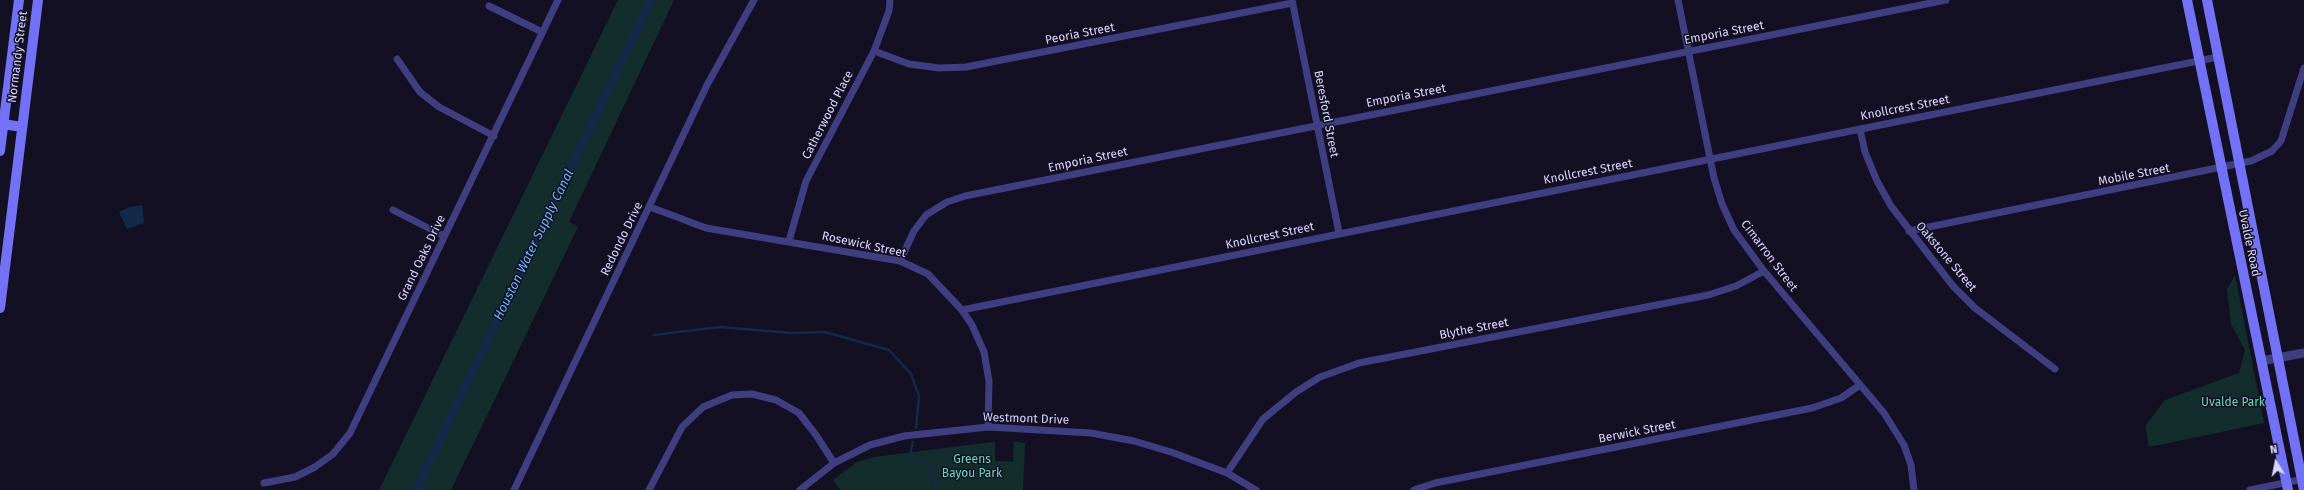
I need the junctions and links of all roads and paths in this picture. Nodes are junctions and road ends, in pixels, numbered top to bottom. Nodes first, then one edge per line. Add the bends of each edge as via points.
1 (19, 0) edge
2 (38, 0) edge
3 (558, 0) edge
4 (754, 0) edge
5 (890, 0) edge
6 (1678, 0) edge
7 (1946, 0) edge
8 (2186, 0) edge
9 (2207, 0) edge
10 (1292, 2) edge
11 (489, 6) dead end
12 (542, 32) junction
13 (874, 51) junction
14 (1688, 52) junction
15 (2218, 57) junction
16 (397, 59) dead end
17 (2199, 61) junction
18 (2304, 68) edge
19 (3, 124) junction
20 (1316, 124) junction
21 (22, 127) junction
22 (1860, 129) junction
23 (494, 136) junction
24 (0, 151) edge
25 (1710, 160) junction
26 (2238, 165) junction
27 (2221, 168) junction
28 (650, 207) junction
29 (393, 210) dead end
30 (1909, 231) junction
31 (1339, 233) junction
32 (444, 236) junction
33 (789, 241) junction
34 (4, 244) edge
35 (3, 256) edge
36 (900, 261) junction
37 (1764, 271) junction
38 (0, 308) edge
39 (962, 310) junction
40 (2304, 353) edge
41 (2277, 358) junction
42 (2261, 362) junction
43 (2054, 369) dead end
44 (1860, 385) junction
45 (988, 427) junction
46 (834, 463) junction
47 (1227, 474) junction
48 (2303, 479) edge
49 (264, 483) dead end
50 (2287, 486) edge
51 (514, 490) edge
52 (649, 490) edge
53 (800, 490) edge
54 (1256, 490) edge
55 (1414, 490) edge
56 (1914, 490) edge
57 (2250, 490) edge
58 (2304, 490) edge

1 - 19 main road, Normandy Street
2 - 21 main road, Normandy Street
3 - 12 street, Grand Oaks Drive
4 - 28 street, Redondo Drive via 707,85
5 - 13 street, Catherwood Place via 889,11
6 - 14 street, Cimarron Street
7 - 14 street, Emporia Street
8 - 17 main road, Uvalde Road
9 - 15 main road, Uvalde Road
10 - 13 street, Peoria Street via 966,67 939,68 909,64
10 - 20 street, Beresford Street
11 - 12 street
12 - 23 street, Grand Oaks Drive
13 - 33 street, Catherwood Place via 806,181
14 - 20 street, Emporia Street
14 - 25 street, Cimarron Street
15 - 17 street, Knollcrest Street
15 - 26 main road, Uvalde Road
16 - 23 street via 420,92 439,107
17 - 22 street, Knollcrest Street
17 - 27 main road, Uvalde Road
18 - 26 street, Mobile Street via 2281,141 2272,151
19 - 21 main road
19 - 24 main road, Normandy Street
20 - 31 street, Beresford Street
20 - 36 street, Emporia Street via 965,196 947,202 926,216 914,231
21 - 34 main road, Normandy Street
22 - 25 street, Knollcrest Street
22 - 30 street, Oakstone Street via 1865,152 1877,181
23 - 32 street, Grand Oaks Drive
25 - 31 street, Knollcrest Street
25 - 37 street, Cimarron Street via 1722,204 1731,223
26 - 27 street, Mobile Street
26 - 41 main road, Uvalde Road
27 - 30 street, Mobile Street
27 - 42 main road, Uvalde Road
28 - 33 street, Rosewick Street via 706,228
28 - 51 street, Redondo Drive
29 - 32 street
30 - 43 street, Oakstone Street via 1953,286 1975,308
31 - 39 street, Knollcrest Street
32 - 49 street, Grand Oaks Drive via 350,433 333,454 315,467 295,477
33 - 36 street, Rosewick Street
34 - 35 main road, Normandy Street
35 - 38 main road, Normandy Street
36 - 39 street, Rosewick Street via 928,274
37 - 44 street, Cimarron Street
37 - 47 street, Blythe Street via 1736,286 1708,295 1359,363 1320,377 1296,392 1263,419
39 - 45 street, Rosewick Street via 984,352 989,381
40 - 41 street
41 - 42 street
41 - 48 main road, Uvalde Road
42 - 50 main road, Uvalde Road
44 - 55 street, Berwick Street via 1841,398 1812,408
44 - 56 street, Cimarron Street via 1884,413 1904,445 1911,465
45 - 46 street, Westmont Drive via 904,436 870,445
45 - 47 street, Westmont Drive via 1091,433 1127,440 1171,452
46 - 52 street via 799,413 776,400 752,394 732,395 703,407 682,427
46 - 53 street, Westmont Drive
47 - 54 street, Westmont Drive
48 - 50 street
48 - 58 main road, Uvalde Road
50 - 57 street

